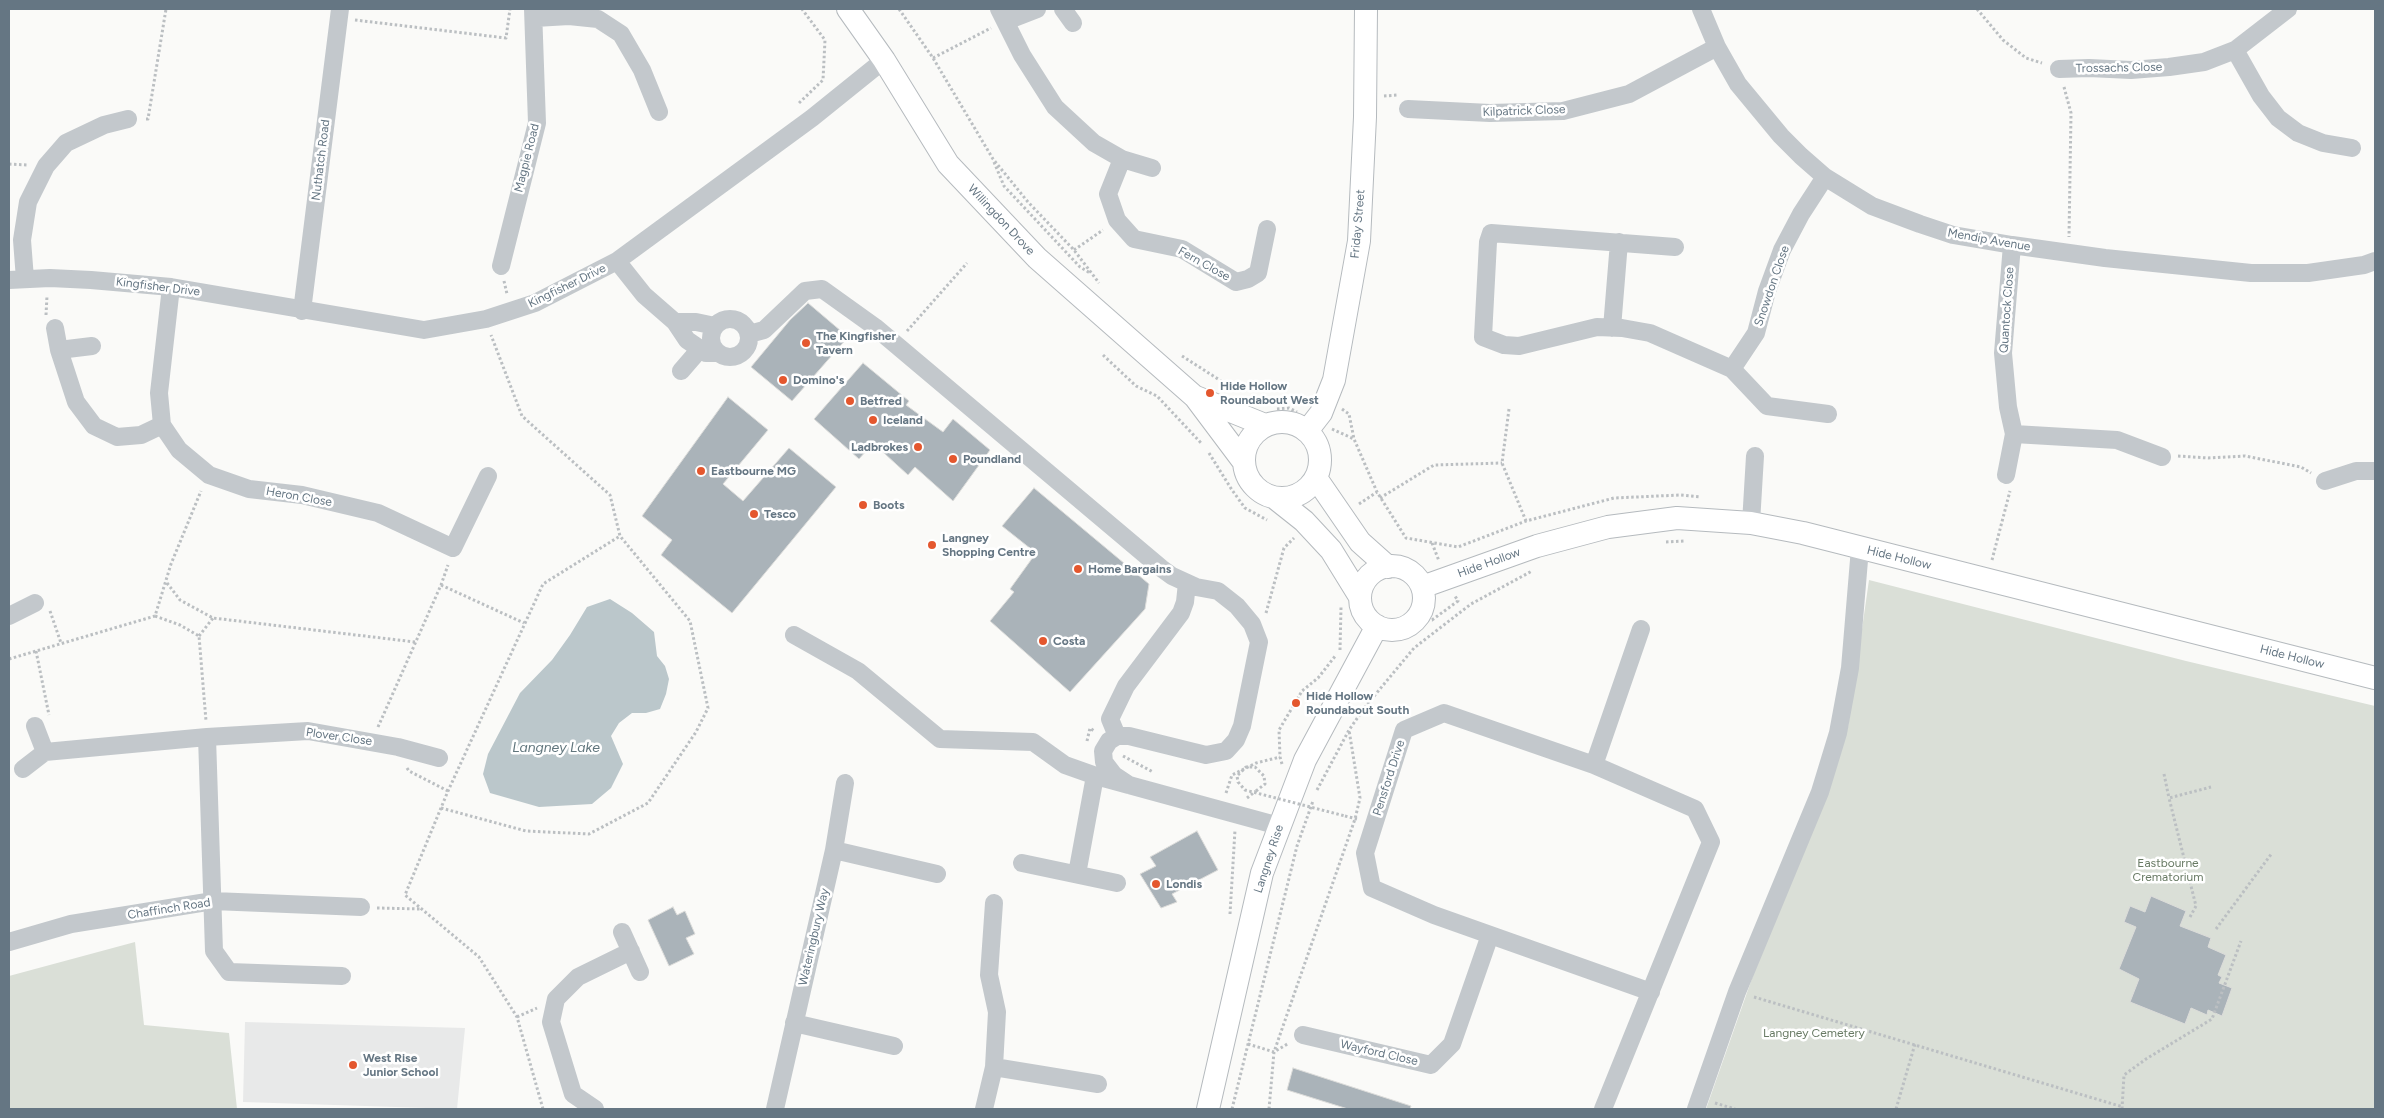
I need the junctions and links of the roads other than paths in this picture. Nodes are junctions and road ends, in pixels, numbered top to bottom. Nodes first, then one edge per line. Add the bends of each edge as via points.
1 (848, 9) edge
2 (1037, 9) edge
3 (1063, 9) edge
4 (1366, 9) edge
5 (1701, 9) edge
6 (2288, 9) edge
7 (534, 13) edge
8 (340, 14) edge
9 (1002, 15) edge
10 (1073, 23) dead end
11 (1717, 47) junction
12 (2235, 50) junction
13 (884, 60) junction
14 (2060, 69) road end
15 (1408, 109) dead end
16 (659, 112) dead end
17 (128, 119) road end
18 (2352, 148) dead end
19 (1122, 159) junction
20 (1152, 168) dead end
21 (1825, 177) junction
22 (1267, 229) dead end
23 (1619, 242) junction
24 (2012, 245) junction
25 (1675, 247) dead end
26 (2375, 261) edge
27 (617, 262) junction
28 (501, 266) dead end
29 (17, 280) edge
30 (171, 287) junction
31 (302, 311) junction
32 (675, 322) junction
33 (715, 326) junction
34 (55, 328) road end
35 (1612, 328) junction
36 (748, 334) junction
37 (92, 346) dead end
38 (59, 350) junction
39 (708, 351) junction
40 (1732, 369) junction
41 (681, 371) dead end
42 (1195, 397) junction
43 (1828, 414) dead end
44 (1268, 417) junction
45 (162, 424) junction
46 (1311, 426) junction
47 (2014, 434) junction
48 (1755, 456) dead end
49 (2162, 457) road end
50 (1243, 461) junction
51 (2375, 471) edge
52 (2006, 475) road end
53 (488, 476) dead end
54 (1316, 478) junction
55 (2325, 481) road end
56 (1274, 498) junction
57 (1751, 523) junction
58 (1860, 548) junction
59 (1388, 566) junction
60 (1187, 583) junction
61 (1422, 587) junction
62 (1351, 600) junction
63 (35, 603) road end
64 (10, 613) edge
65 (1377, 626) junction
66 (1640, 629) dead end
67 (794, 635) dead end
68 (2375, 678) edge
69 (36, 726) road end
70 (207, 737) junction
71 (1113, 738) junction
72 (45, 752) junction
73 (439, 758) dead end
74 (1594, 765) junction
75 (23, 769) dead end
76 (1088, 773) junction
77 (845, 783) dead end
78 (1130, 785) junction
79 (1279, 826) junction
80 (834, 850) junction
81 (1022, 863) dead end
82 (937, 874) dead end
83 (1077, 874) junction
84 (1117, 882) dead end
85 (213, 901) junction
86 (994, 903) dead end
87 (361, 907) road end
88 (622, 932) dead end
89 (1490, 935) junction
90 (9, 942) edge
91 (631, 951) junction
92 (640, 972) dead end
93 (342, 976) dead end
94 (1651, 992) junction
95 (794, 1023) junction
96 (1302, 1035) road end
97 (894, 1046) dead end
98 (994, 1067) junction
99 (1098, 1084) dead end
100 (595, 1109) edge
101 (776, 1109) edge
102 (984, 1109) edge
103 (1208, 1109) edge
104 (1604, 1109) edge
105 (1696, 1109) edge

1 - 13 main road, Willingdon Drove
2 - 9 street
3 - 10 street
4 - 46 main road, Friday Street via 1365,117 1358,241 1334,380 1328,399
5 - 11 street, Mendip Avenue
6 - 12 street, Trossachs Close
7 - 16 street, Magpie Road via 598,19 621,34 642,70
7 - 28 street, Magpie Road via 537,123
8 - 31 street, Nuthatch Road
9 - 19 street via 1022,56 1055,107 1094,143
11 - 15 street, Kilpatrick Close via 1629,94 1563,111 1502,113
11 - 21 street, Mendip Avenue via 1738,84 1781,136
12 - 14 street, Trossachs Close via 2204,62 2170,68
12 - 18 street via 2261,96 2278,118 2298,133 2323,143
13 - 27 street, Kingfisher Drive via 812,118
13 - 42 main road, Willingdon Drove via 948,164 1037,258
17 - 29 street via 104,125 66,143 46,166 28,202
19 - 20 street
19 - 22 street, Fern Close via 1108,194 1117,220 1134,239 1182,250 1236,282 1258,273
21 - 24 street, Mendip Avenue via 1872,206 1920,224 1953,235
21 - 40 street, Snowdon Close via 1782,250 1756,333
23 - 25 street
23 - 35 street
23 - 35 street via 1490,233 1488,242 1483,337 1504,345 1519,346 1597,327
24 - 26 street, Mendip Avenue via 2251,273 2308,272
24 - 47 street, Quantock Close via 2003,353
27 - 31 street, Kingfisher Drive via 535,303 486,319 424,330
27 - 32 street via 644,295
29 - 30 street, Kingfisher Drive via 50,278
30 - 31 street, Kingfisher Drive
30 - 45 street, Heron Close via 159,392
32 - 33 street
32 - 39 street via 687,340
33 - 36 street via 731,319 742,324
33 - 39 street
34 - 38 street
35 - 40 street via 1650,333
36 - 39 street via 748,345 740,354 729,358
36 - 60 street via 764,330 806,291 822,289 875,327 1161,568
37 - 38 street
38 - 45 street via 76,402 94,426 117,437 141,435
39 - 41 street
40 - 43 street via 1767,406
42 - 44 main road, Willingdon Drove
42 - 50 main road, Willingdon Drove
44 - 46 main road
44 - 50 main road via 1249,440
45 - 53 street, Heron Close via 179,450 208,476 248,489 302,495 378,513 453,548
46 - 54 main road via 1318,448 1320,469
47 - 49 street via 2117,440
47 - 52 street, Quantock Close
48 - 57 street
50 - 56 main road via 1252,485 1262,494
51 - 55 street via 2356,471
54 - 56 main road via 1298,495 1287,499
54 - 59 main road via 1360,542
56 - 62 main road via 1304,521 1331,550
57 - 58 main road, Hide Hollow
57 - 61 main road, Hide Hollow via 1677,518 1608,527 1537,546
58 - 68 main road, Hide Hollow
58 - 105 street via 1850,668 1838,733 1820,792 1736,992
59 - 61 main road via 1409,571
59 - 62 main road via 1369,577
60 - 71 street via 1181,613 1126,686 1110,719
60 - 71 street via 1226,596 1237,606 1259,642 1242,726 1236,740 1226,751 1206,755 1129,736
61 - 65 main road via 1423,609 1409,626 1399,630
62 - 65 main road
63 - 64 street
65 - 79 main road, Langney Rise via 1305,760
66 - 74 street
67 - 76 street via 858,671 940,739 1033,742 1065,765
69 - 72 street
70 - 72 street, Plover Close
70 - 73 street, Plover Close via 308,731 371,741
70 - 85 street
71 - 78 street via 1103,751 1104,762 1114,775
72 - 75 street
74 - 89 street, Pensford Drive via 1444,713 1404,730 1365,853 1372,888
74 - 94 street, Pensford Drive via 1695,808 1711,842
76 - 78 street
76 - 83 street
77 - 80 street, Wateringbury Way
78 - 79 street via 1239,809
79 - 103 main road, Langney Rise via 1262,873
80 - 82 street
80 - 95 street, Wateringbury Way
81 - 83 street
83 - 84 street
85 - 87 street, Chaffinch Road
85 - 90 street, Chaffinch Road via 71,924
85 - 93 street via 214,951 229,972
86 - 98 street via 990,975 997,1012
88 - 91 street
89 - 94 street, Pensford Drive
89 - 96 street, Wayford Close via 1452,1044 1431,1065
91 - 92 street
91 - 100 street via 578,977 556,999 551,1022 573,1094
94 - 104 street, Pensford Drive
95 - 97 street
95 - 101 street, Wateringbury Way
98 - 99 street
98 - 102 street

